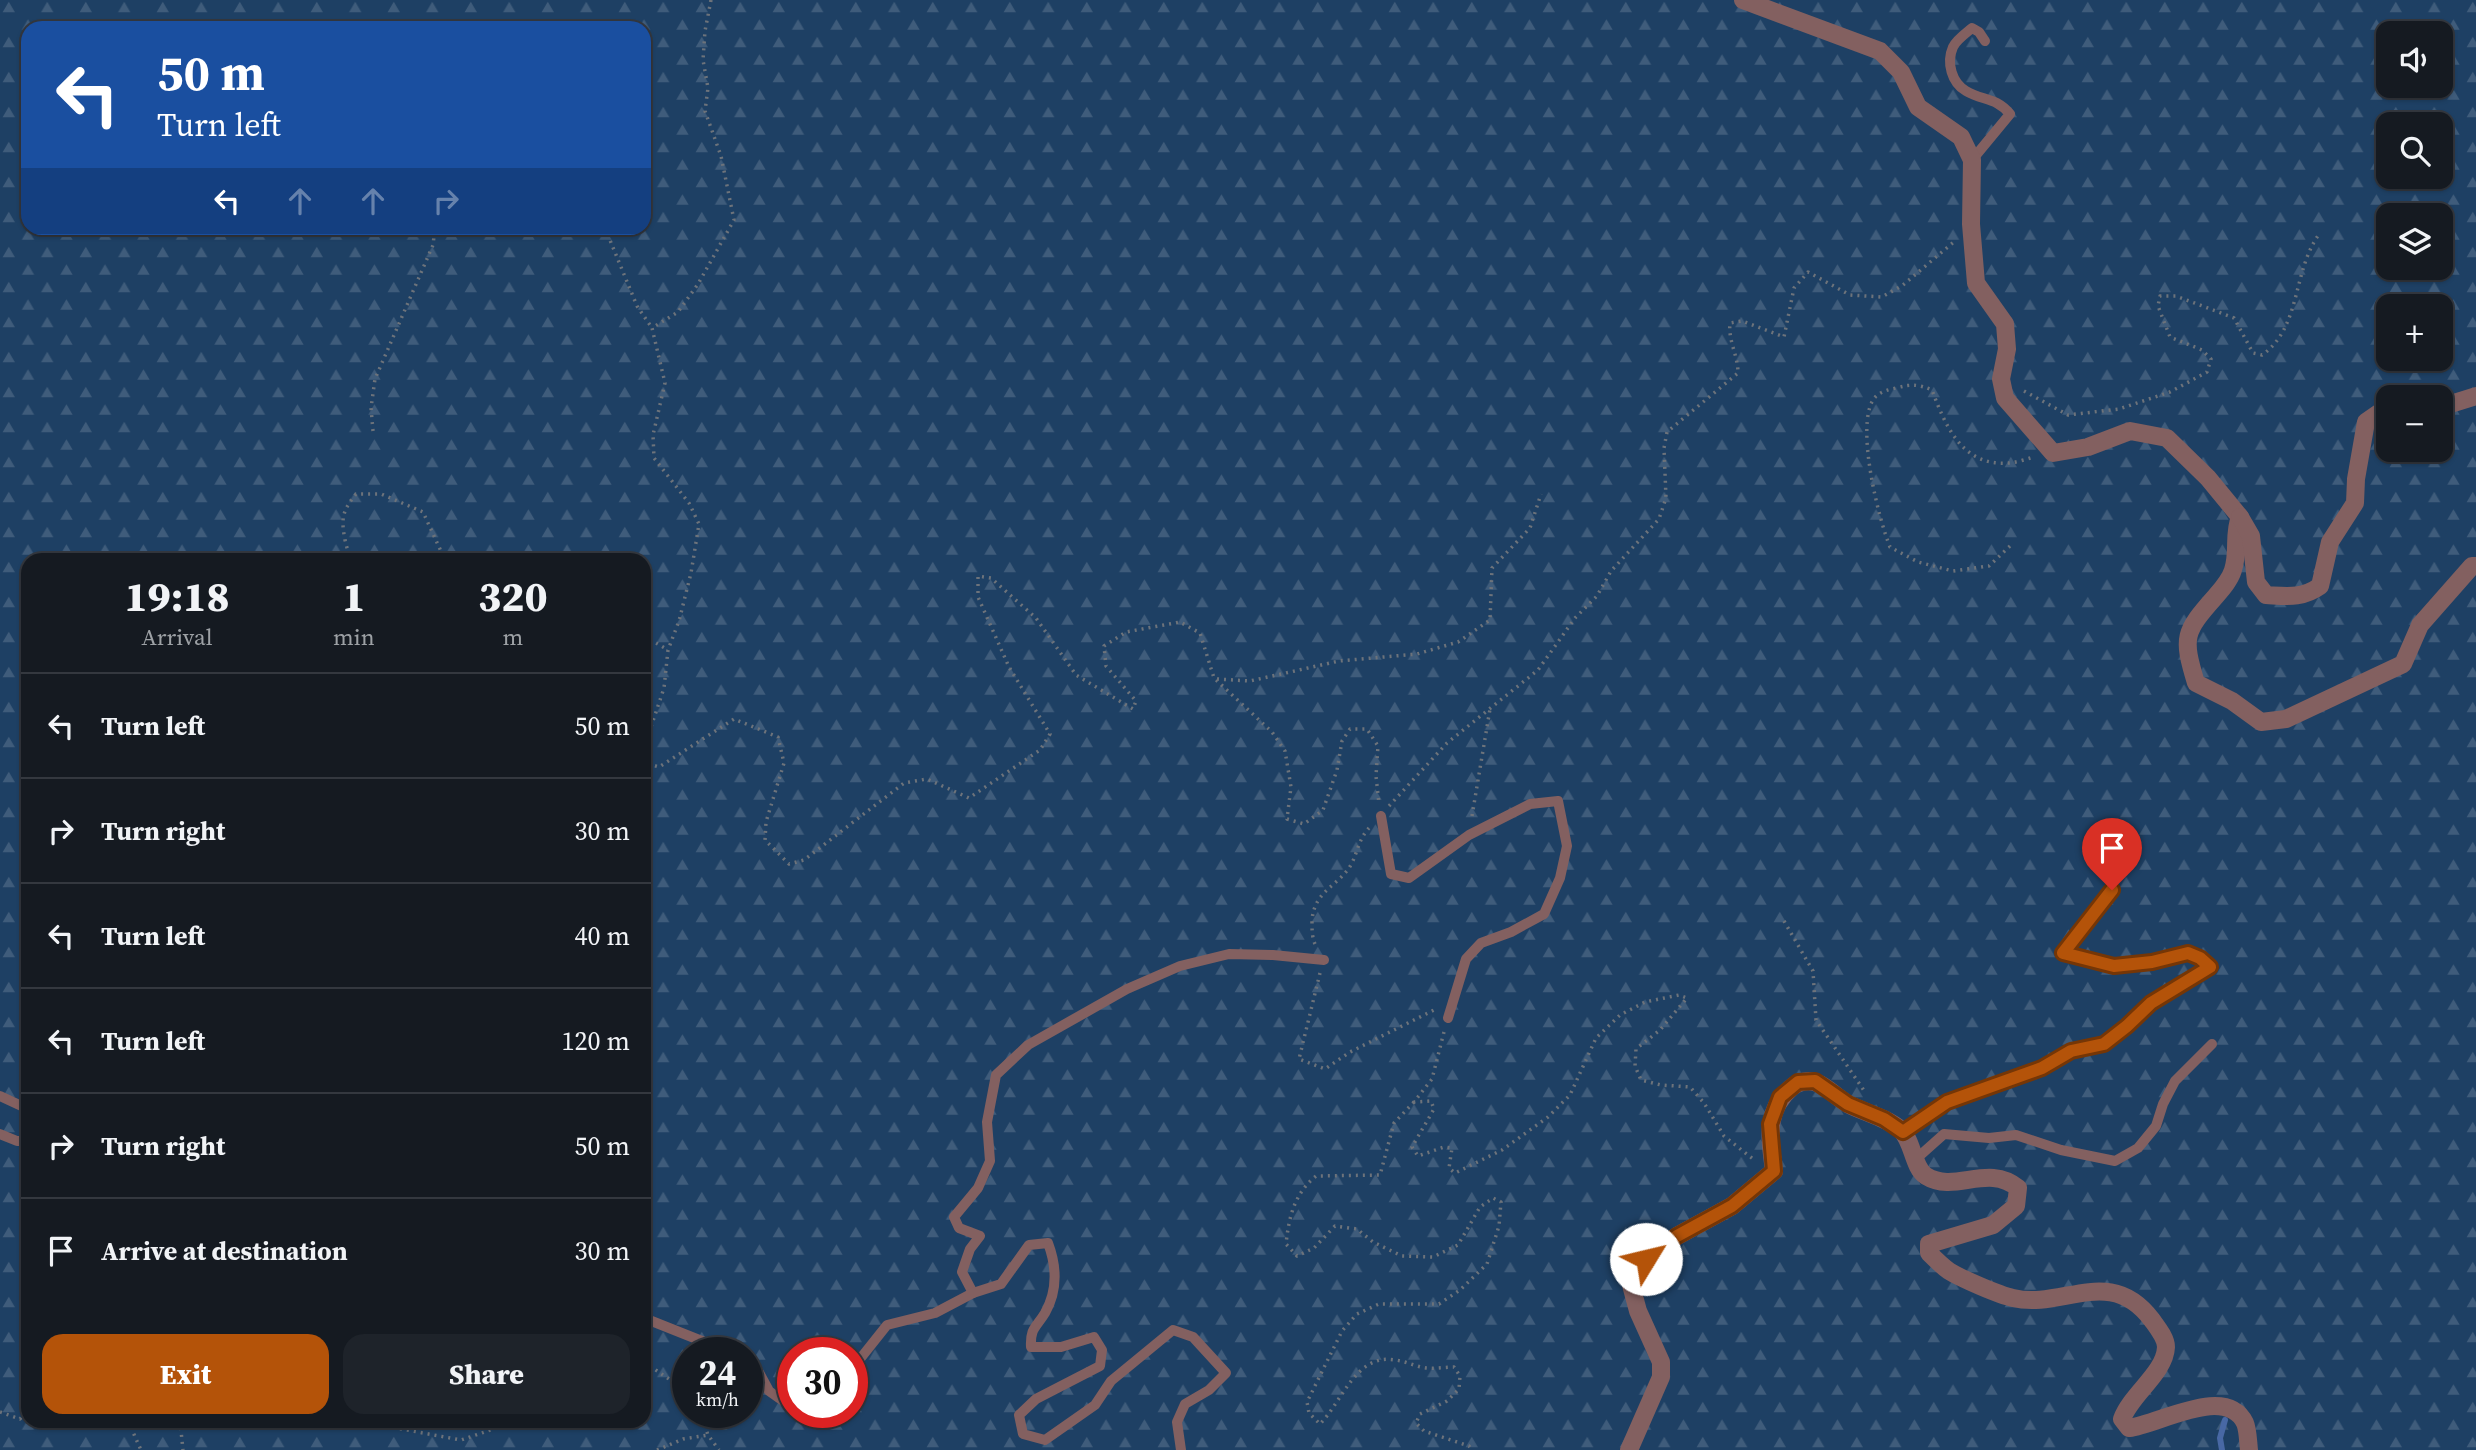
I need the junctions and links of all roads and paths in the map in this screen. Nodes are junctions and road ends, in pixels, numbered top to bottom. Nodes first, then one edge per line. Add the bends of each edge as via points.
1 (711, 0) edge
2 (1743, 0) edge
3 (1985, 41) dead end
4 (1972, 160) junction
5 (1971, 225) junction
6 (2320, 233) dead end
7 (434, 235) edge
8 (608, 235) edge
9 (652, 328) junction
10 (2001, 379) junction
11 (2476, 396) edge
12 (2453, 403) edge
13 (2376, 415) edge
14 (373, 431) dead end
15 (2053, 453) junction
16 (1541, 494) dead end
17 (2240, 517) junction
18 (2010, 546) dead end
19 (348, 553) edge
20 (444, 553) edge
21 (2476, 566) edge
22 (651, 640) edge
23 (668, 650) junction
24 (1214, 678) junction
25 (1490, 707) junction
26 (651, 727) edge
27 (651, 765) edge
28 (1381, 816) junction
29 (1469, 835) junction
30 (2112, 890) dead end
31 (1784, 920) dead end
32 (1324, 960) junction
33 (1448, 1018) junction
34 (2211, 1044) dead end
35 (0, 1096) edge
36 (1414, 1102) junction
37 (21, 1106) edge
38 (1884, 1119) junction
39 (1903, 1132) junction
40 (0, 1134) edge
41 (21, 1141) edge
42 (1916, 1160) junction
43 (1774, 1171) junction
44 (973, 1293) junction
45 (651, 1321) edge
46 (692, 1337) edge
47 (868, 1349) edge
48 (651, 1367) edge
49 (763, 1380) edge
50 (672, 1381) edge
51 (777, 1397) edge
52 (0, 1412) edge
53 (21, 1418) edge
54 (131, 1428) edge
55 (181, 1428) edge
56 (396, 1428) edge
57 (496, 1428) edge
58 (706, 1428) edge
59 (708, 1435) junction
60 (141, 1450) edge
61 (183, 1450) edge
62 (657, 1450) edge
63 (719, 1450) edge
64 (1181, 1450) edge
65 (1472, 1450) edge
66 (1629, 1450) edge
67 (2249, 1450) edge

1 - 9 path via 704,51 705,111 721,156 734,220 678,312
2 - 4 street via 1880,51 1901,72 1918,107 1961,137
3 - 4 lane via 1972,28 1953,46 1950,64 1954,80 1966,91 2001,103 2010,114
4 - 5 street
5 - 10 street via 1976,283 2005,324 2007,349
5 - 25 path via 1940,256 1882,297 1850,295 1808,272 1794,288 1784,337 1742,321 1730,323 1728,335 1738,373 1668,432 1664,448 1666,498 1659,519 1611,572 1538,670
6 - 10 path via 2304,265 2289,323 2262,355 2253,353 2234,318 2176,296 2160,296 2158,306 2170,337 2202,350 2211,359 2207,372 2170,392 2119,409 2068,415
7 - 14 path via 375,379
8 - 9 path via 637,306
9 - 23 path via 665,383 653,435 654,458 689,503 699,524 691,573
10 - 15 street via 2005,398
11 - 12 street
13 - 17 street via 2366,422 2355,503 2330,542 2320,586 2311,593 2266,596 2256,582 2251,536
15 - 17 street via 2088,447 2130,431 2167,438
15 - 18 path via 2008,463 1983,461 1955,440 1932,390 1915,383 1883,391 1867,412 1873,482 1890,547 1918,562 1953,571 1989,566
16 - 24 path via 1530,528 1492,568 1490,620 1458,642 1417,654 1339,662 1250,681
17 - 21 street via 2233,572 2192,623 2186,651 2196,683 2261,722 2286,719 2403,663 2420,625
19 - 20 path via 341,522 347,505 356,494 381,494 423,512
22 - 23 path
23 - 26 path via 664,688
24 - 27 path via 1200,633 1180,622 1126,632 1104,646 1106,666 1136,701 1133,709 1076,675 1037,618 991,578 978,576 978,597 1009,667 1050,734 1040,750 969,798 927,779 904,783 804,860 789,863 765,840 766,822 785,762 778,737 734,719 659,767
24 - 28 path via 1272,732 1285,751 1291,787 1287,819 1304,824 1323,810 1342,741 1350,729 1367,729 1378,746
25 - 28 path via 1447,743
25 - 29 path
28 - 29 lane via 1391,874 1409,878
28 - 32 path via 1361,836 1351,865 1318,898 1312,938
29 - 33 lane via 1530,804 1558,801 1567,846 1560,878 1544,914 1481,943 1466,958
30 - 39 lane via 2063,953 2114,966 2188,953 2210,967 2151,1003 2104,1044 2071,1051 2042,1068 1947,1102
31 - 38 path via 1813,971 1816,1020
32 - 33 path via 1299,1059 1325,1069 1437,1008
32 - 44 lane via 1229,954 1180,966 1126,989 1028,1045 996,1075 987,1122 990,1161 978,1188 954,1217 959,1228 980,1236 962,1272
33 - 36 path via 1432,1079
34 - 42 lane via 2175,1081 2156,1126 2138,1148 2115,1161 2016,1135 1944,1134
35 - 37 lane
36 - 43 path via 1431,1101 1434,1110 1412,1147 1418,1156 1452,1148 1449,1168 1455,1173 1502,1150 1549,1117 1570,1095 1596,1038 1620,1016 1645,1002 1679,995 1687,998 1660,1030 1636,1049 1635,1066 1641,1080 1690,1087 1724,1136
36 - 65 path via 1394,1123 1380,1175 1316,1176 1306,1185 1290,1212 1286,1244 1297,1256 1314,1248 1335,1226 1357,1229 1402,1256 1433,1256 1458,1245 1480,1207 1493,1198 1501,1202 1499,1226 1487,1264 1439,1304 1378,1304 1357,1314 1342,1331 1307,1402 1309,1413 1320,1424 1369,1363 1392,1359 1427,1368 1454,1367 1460,1376 1459,1389 1420,1415 1416,1423 1424,1432
38 - 39 street
38 - 43 street via 1848,1104 1815,1081 1798,1082 1780,1097 1770,1124
39 - 42 street
40 - 41 lane
42 - 67 street via 1923,1175 1940,1183 1988,1177 2008,1180 2018,1188 2016,1206 1993,1225 1929,1244 1929,1253 1950,1272 2013,1298 2106,1292 2127,1296 2146,1312 2166,1345 2162,1362 2127,1405 2122,1419 2129,1428 2217,1404 2234,1411 2245,1423
43 - 66 street via 1732,1206 1677,1236 1630,1271 1630,1286 1661,1362 1661,1377
44 - 47 lane via 935,1313 887,1325
44 - 64 lane via 1001,1284 1029,1245 1048,1243 1056,1263 1054,1285 1051,1301 1030,1333 1031,1348 1061,1347 1094,1337 1102,1350 1100,1366 1035,1399 1019,1415 1023,1434 1045,1440 1095,1405 1111,1381 1173,1330 1193,1337 1226,1373 1185,1404 1177,1422
45 - 46 lane
48 - 50 path
49 - 51 lane
52 - 53 path
54 - 60 path
55 - 61 path
56 - 57 path via 461,1440
58 - 59 path
59 - 62 path
59 - 63 path

